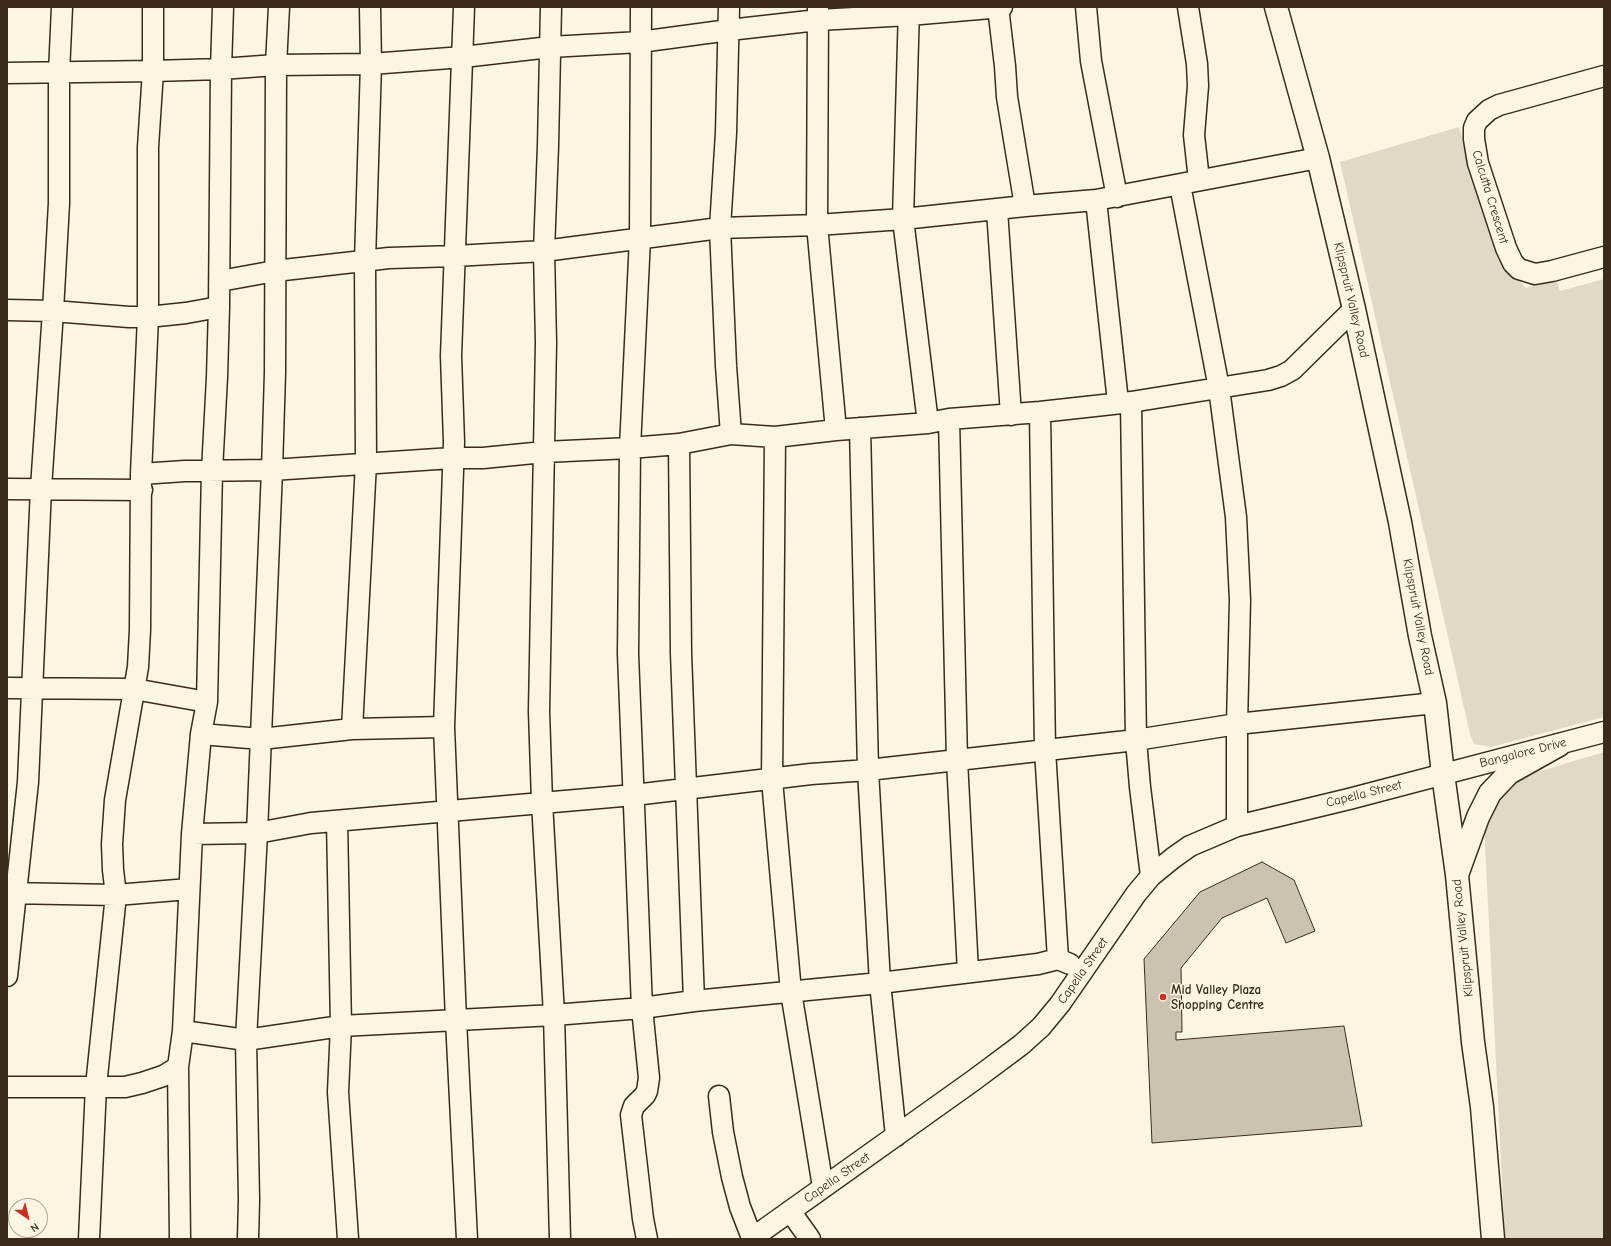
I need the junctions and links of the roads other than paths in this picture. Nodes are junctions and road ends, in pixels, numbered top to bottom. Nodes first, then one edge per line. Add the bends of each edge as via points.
1 (62, 7) edge
2 (153, 7) edge
3 (223, 7) edge
4 (279, 7) edge
5 (370, 7) edge
6 (464, 7) edge
7 (551, 7) edge
8 (641, 7) edge
9 (730, 7) edge
10 (998, 7) edge
11 (1002, 7) edge
12 (1086, 7) edge
13 (1188, 7) edge
14 (1276, 7) edge
15 (909, 11) edge
16 (818, 14) edge
17 (729, 30) junction
18 (640, 42) junction
19 (550, 47) junction
20 (463, 57) junction
21 (371, 64) junction
22 (276, 65) junction
23 (221, 69) junction
24 (153, 71) junction
25 (7, 73) edge
26 (59, 73) junction
27 (1604, 76) edge
28 (1318, 158) junction
29 (1190, 183) junction
30 (1117, 197) junction
31 (1096, 200) junction
32 (1025, 206) junction
33 (997, 210) junction
34 (903, 219) junction
35 (817, 225) junction
36 (720, 228) junction
37 (640, 238) junction
38 (544, 250) junction
39 (455, 256) junction
40 (1604, 257) edge
41 (365, 262) junction
42 (275, 271) junction
43 (220, 281) junction
44 (219, 307) junction
45 (1354, 309) junction
46 (7, 310) edge
47 (53, 311) junction
48 (148, 317) junction
49 (1218, 388) junction
50 (1124, 402) junction
51 (1040, 412) junction
52 (1011, 414) junction
53 (949, 419) junction
54 (928, 423) junction
55 (860, 428) junction
56 (836, 430) junction
57 (731, 434) junction
58 (776, 437) junction
59 (679, 444) junction
60 (630, 448) junction
61 (544, 452) junction
62 (452, 458) junction
63 (366, 463) junction
64 (272, 470) junction
65 (212, 471) junction
66 (142, 482) junction
67 (41, 488) junction
68 (7, 489) edge
69 (7, 688) edge
70 (32, 688) junction
71 (134, 689) junction
72 (208, 702) junction
73 (1435, 703) junction
74 (1237, 724) junction
75 (444, 727) junction
76 (352, 729) junction
77 (1604, 732) edge
78 (201, 734) junction
79 (261, 739) junction
80 (1136, 740) junction
81 (1559, 745) junction
82 (1045, 750) junction
83 (957, 760) junction
84 (868, 770) junction
85 (1443, 774) junction
86 (772, 780) junction
87 (686, 789) junction
88 (634, 795) junction
89 (542, 802) junction
90 (447, 811) junction
91 (337, 821) junction
92 (1237, 826) junction
93 (257, 833) junction
94 (192, 834) junction
95 (1457, 875) junction
96 (1152, 876) junction
97 (189, 889) junction
98 (12, 893) edge
99 (116, 895) junction
100 (1058, 959) junction
101 (1084, 970) junction
102 (968, 972) junction
103 (7, 976) edge
104 (880, 983) junction
105 (791, 992) junction
106 (694, 1001) junction
107 (642, 1008) junction
108 (554, 1015) junction
109 (456, 1020) junction
110 (341, 1026) junction
111 (183, 1031) junction
112 (246, 1040) junction
113 (178, 1067) junction
114 (96, 1086) junction
115 (7, 1087) edge
116 (719, 1096) dead end
117 (896, 1136) junction
118 (823, 1187) junction
119 (790, 1211) junction
120 (751, 1238) edge
121 (89, 1239) edge
122 (180, 1239) edge
123 (248, 1239) edge
124 (348, 1239) edge
125 (467, 1239) edge
126 (560, 1239) edge
127 (648, 1239) edge
128 (810, 1239) edge
129 (1493, 1239) edge

1 - 26 street
2 - 24 street
3 - 23 street
4 - 22 street
5 - 21 street
6 - 20 street
7 - 19 street
8 - 18 street
9 - 17 street
10 - 11 street
10 - 15 street
10 - 32 street via 1007,97
12 - 30 street via 1091,61
13 - 29 street via 1198,64
14 - 28 main road, Klipspruit Valley Road
15 - 16 street
15 - 34 street
16 - 17 street
16 - 35 street
17 - 18 street
17 - 36 street
18 - 19 street
18 - 37 street
19 - 20 street
19 - 38 street
20 - 21 street
20 - 39 street
21 - 22 street
21 - 41 street
22 - 23 street
22 - 42 street
23 - 24 street
23 - 43 street
24 - 26 street
24 - 48 street via 148,147
25 - 26 street
26 - 47 street via 59,204
27 - 40 street, Calcutta Crescent via 1499,105 1477,121 1474,140 1478,163 1506,248 1519,269 1535,274
28 - 29 street
28 - 45 main road, Klipspruit Valley Road
29 - 30 street
29 - 49 street
30 - 31 street
31 - 32 street
31 - 50 street
32 - 33 street
33 - 34 street
33 - 52 street
34 - 35 street
34 - 54 street
35 - 36 street
35 - 56 street
36 - 37 street
36 - 57 street
37 - 38 street
37 - 60 street
38 - 39 street
38 - 61 street
39 - 41 street via 389,258
39 - 62 street via 451,356 454,442
41 - 42 street
41 - 63 street
42 - 43 street
42 - 64 street
43 - 44 street
44 - 48 street
44 - 65 street
45 - 49 street via 1297,366 1282,376
45 - 73 main road, Klipspruit Valley Road via 1400,522 1420,636
46 - 47 street
47 - 48 street
47 - 67 street
48 - 66 street
49 - 50 street
49 - 74 street via 1236,516 1240,600
50 - 51 street
50 - 80 street
51 - 52 street
51 - 82 street
52 - 53 street
53 - 54 street
53 - 83 street
54 - 55 street
55 - 56 street
55 - 84 street
56 - 58 street
57 - 58 street
57 - 59 street
58 - 86 street
59 - 60 street
59 - 87 street via 681,653
60 - 61 street
60 - 88 street via 628,654
61 - 62 street
61 - 89 street via 539,675
62 - 63 street
62 - 75 street
63 - 64 street
63 - 76 street
64 - 65 street
64 - 79 street
65 - 66 street
65 - 72 street
66 - 67 street
66 - 71 street via 140,630
67 - 68 street
67 - 70 street
69 - 70 street
70 - 71 street
70 - 98 street via 28,782
71 - 72 street
71 - 99 street via 115,800 112,844
72 - 78 street
73 - 74 street
73 - 85 main road, Klipspruit Valley Road
74 - 80 street
74 - 92 street
75 - 76 street
75 - 90 street
76 - 79 street
77 - 81 street, Bangalore Drive
78 - 79 street
78 - 94 street
79 - 93 street
80 - 82 street
80 - 96 street
81 - 85 street, Bangalore Drive
81 - 95 main road via 1509,773 1490,793 1478,817
82 - 83 street
82 - 100 street
83 - 84 street
83 - 102 street
84 - 86 street
84 - 104 street
85 - 92 street, Capella Street
85 - 95 main road, Klipspruit Valley Road
86 - 87 street
86 - 105 street
87 - 88 street
87 - 106 street
88 - 89 street
88 - 107 street
89 - 90 street
89 - 108 street
90 - 91 street
90 - 109 street
91 - 93 street
91 - 110 street
92 - 96 street, Capella Street via 1190,846
93 - 94 street
93 - 112 street
94 - 97 street
95 - 129 main road, Klipspruit Valley Road via 1482,1107
96 - 101 street, Capella Street via 1136,894
97 - 99 street
97 - 111 street
98 - 99 street
98 - 103 street
99 - 114 street
100 - 101 street
100 - 102 street via 1038,964
101 - 117 street, Capella Street via 1051,1016 1021,1045
102 - 104 street
104 - 105 street
104 - 117 street
105 - 106 street
105 - 118 street
106 - 107 street
107 - 108 street
107 - 127 street via 649,1078 645,1095 634,1106 631,1115 642,1212
108 - 109 street
108 - 126 street
109 - 110 street
109 - 125 street
110 - 112 street
110 - 124 street via 338,1092
111 - 112 street
111 - 113 street
112 - 123 street
113 - 114 street via 163,1076 142,1083 124,1087
113 - 122 street
114 - 115 street
114 - 121 street
116 - 120 street via 732,1177
117 - 118 street, Capella Street
118 - 119 street, Capella Street
119 - 120 street, Capella Street
119 - 128 street

